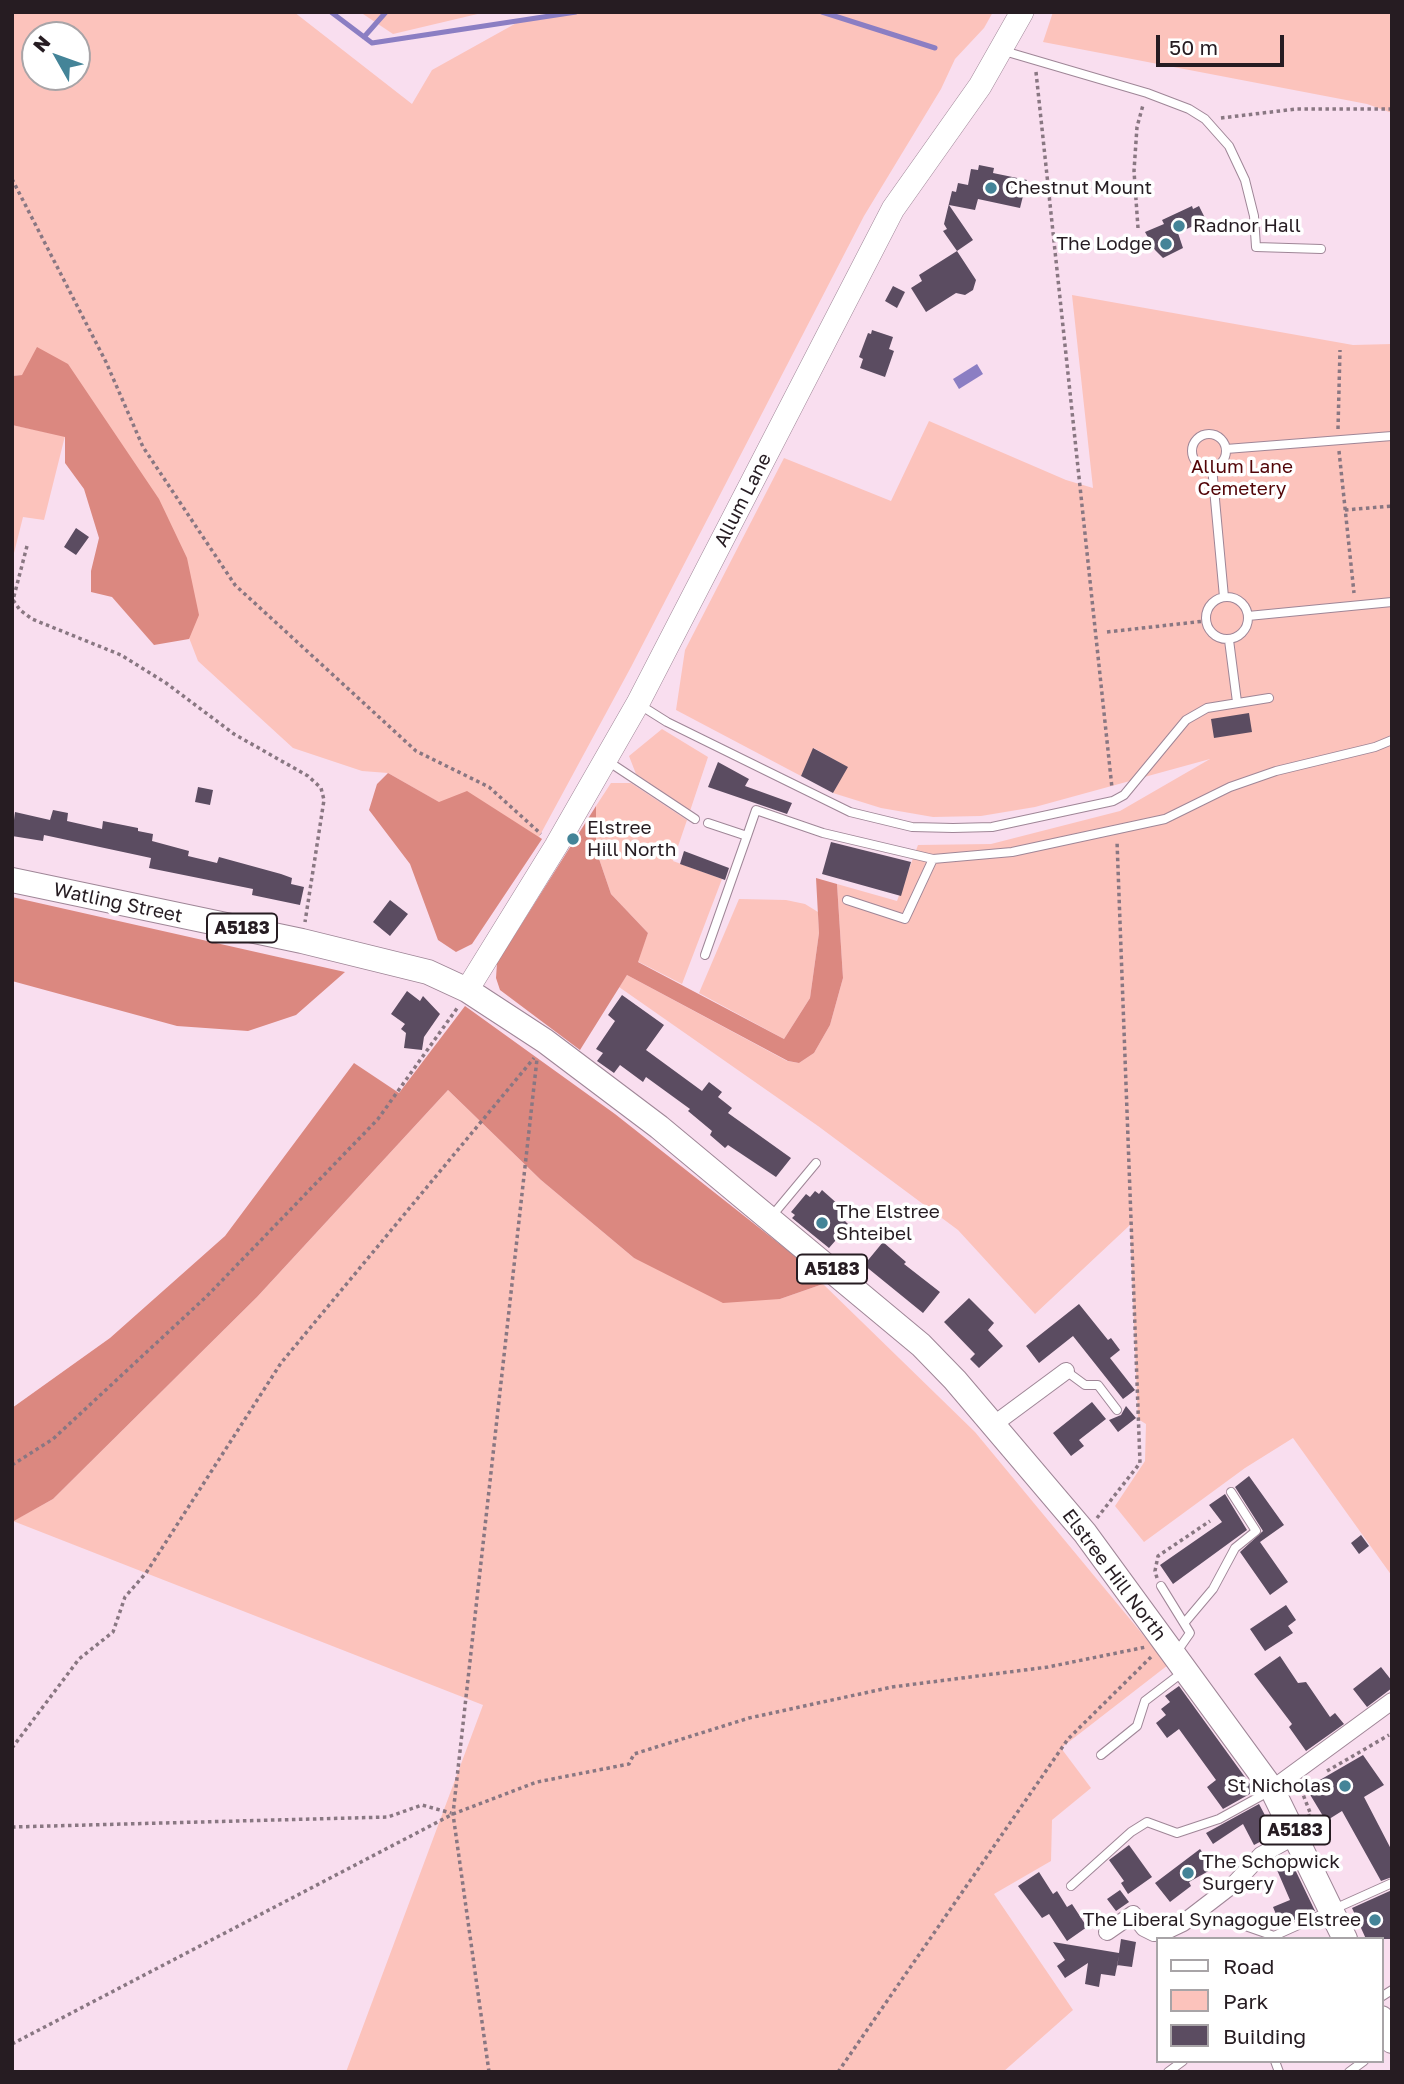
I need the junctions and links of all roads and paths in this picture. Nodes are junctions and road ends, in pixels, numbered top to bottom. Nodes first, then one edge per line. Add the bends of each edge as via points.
1 (1022, 12) edge
2 (1003, 50) junction
3 (1037, 59) junction
4 (1147, 93) junction
5 (1392, 110) edge
6 (1205, 119) junction
7 (12, 178) edge
8 (1138, 228) dead end
9 (1321, 249) dead end
10 (1340, 350) dead end
11 (1392, 436) edge
12 (1338, 441) junction
13 (1226, 449) junction
14 (1212, 467) junction
15 (1392, 506) edge
16 (1345, 510) junction
17 (27, 546) dead end
18 (1224, 597) junction
19 (1392, 602) edge
20 (1356, 605) junction
21 (1248, 616) junction
22 (1205, 621) junction
23 (1107, 632) dead end
24 (1229, 640) junction
25 (1269, 698) dead end
26 (1237, 702) junction
27 (638, 703) junction
28 (1392, 740) edge
29 (606, 761) junction
30 (1113, 800) junction
31 (695, 819) dead end
32 (708, 823) dead end
33 (1116, 828) junction
34 (747, 836) junction
35 (547, 841) dead end
36 (933, 859) junction
37 (12, 880) edge
38 (847, 900) dead end
39 (302, 941) junction
40 (705, 955) dead end
41 (467, 989) junction
42 (816, 1163) dead end
43 (771, 1217) junction
44 (1066, 1371) joint
45 (1117, 1410) dead end
46 (993, 1425) junction
47 (12, 1465) edge
48 (1231, 1492) dead end
49 (1210, 1521) dead end
50 (1091, 1527) dead end
51 (1161, 1586) joint
52 (1186, 1621) junction
53 (1175, 1656) junction
54 (1392, 1701) edge
55 (1389, 1735) dead end
56 (12, 1748) edge
57 (1101, 1755) dead end
58 (1322, 1774) dead end
59 (1311, 1781) dead end
60 (1272, 1789) junction
61 (453, 1814) junction
62 (12, 1827) edge
63 (1295, 1830) junction
64 (1392, 1883) edge
65 (1071, 1886) dead end
66 (1332, 1910) junction
67 (1228, 1920) dead end
68 (1107, 1932) dead end
69 (1344, 1937) edge
70 (1383, 2022) edge
71 (1392, 2042) edge
72 (12, 2045) edge
73 (489, 2072) edge
74 (838, 2072) edge

1 - 2 main road, Allum Lane
2 - 3 lane
2 - 27 main road, Allum Lane via 894,209
3 - 4 lane
3 - 30 path via 1037,102
4 - 6 lane
4 - 8 path via 1136,127 1134,207
5 - 6 path via 1296,109
6 - 9 lane via 1229,146 1245,180 1256,247
7 - 35 path via 106,362 143,447 234,585 416,751 489,787
10 - 12 path
11 - 12 lane
12 - 13 lane
12 - 16 path
13 - 14 lane via 1223,461
13 - 14 lane via 1213,434 1194,443 1198,463
14 - 18 lane
15 - 16 path
16 - 20 path
17 - 39 path via 13,600 20,610 121,655 321,788 324,800
18 - 21 lane via 1240,602
18 - 22 lane via 1210,605
19 - 20 lane
20 - 21 lane
21 - 24 lane via 1243,632
22 - 23 path
22 - 24 lane via 1213,635
24 - 26 lane
25 - 26 lane
26 - 30 lane via 1207,708 1186,720 1124,795
27 - 29 main road, Allum Lane
27 - 30 lane via 667,722 850,812 912,827 992,827
28 - 33 lane via 1230,787 1165,819
29 - 31 lane
29 - 41 main road, Allum Lane
32 - 34 lane
33 - 36 lane via 1012,852
33 - 50 path via 1140,1463
34 - 36 lane via 756,810 823,833
34 - 40 lane
36 - 38 lane via 905,919
37 - 39 main road, Watling Street / A5183
39 - 41 main road, Watling Street / A5183 via 428,972
41 - 43 main road, Elstree Hill North / A5183 via 545,1041
41 - 47 path via 452,1017 369,1129 207,1296 53,1439
42 - 43 lane
43 - 46 main road, Elstree Hill North / A5183 via 921,1345
44 - 45 lane via 1085,1385 1098,1385
44 - 46 street
46 - 53 main road, Elstree Hill North / A5183 via 1086,1534
48 - 52 lane via 1256,1531 1235,1548 1213,1589
49 - 51 path via 1158,1556 1155,1571
51 - 52 lane
52 - 53 lane via 1191,1633
53 - 57 lane via 1145,1701 1137,1726
53 - 60 main road, Elstree Hill North / A5183
53 - 61 path via 892,1687 749,1718 634,1754 629,1764 537,1782
53 - 74 path via 1068,1740
54 - 60 street
55 - 58 path
56 - 61 path via 79,1660 113,1632 125,1597 146,1573 281,1363 538,1054
59 - 63 path via 1300,1788 1311,1815
60 - 63 main road, A5183
60 - 65 lane via 1219,1819 1177,1833 1147,1822
61 - 62 path via 422,1805 388,1818
61 - 72 path
61 - 73 path
63 - 66 main road, A5183
63 - 68 street via 1183,1923 1154,1933 1133,1914
64 - 66 lane
66 - 67 lane via 1274,1936
66 - 69 main road, A5183
70 - 71 main road

